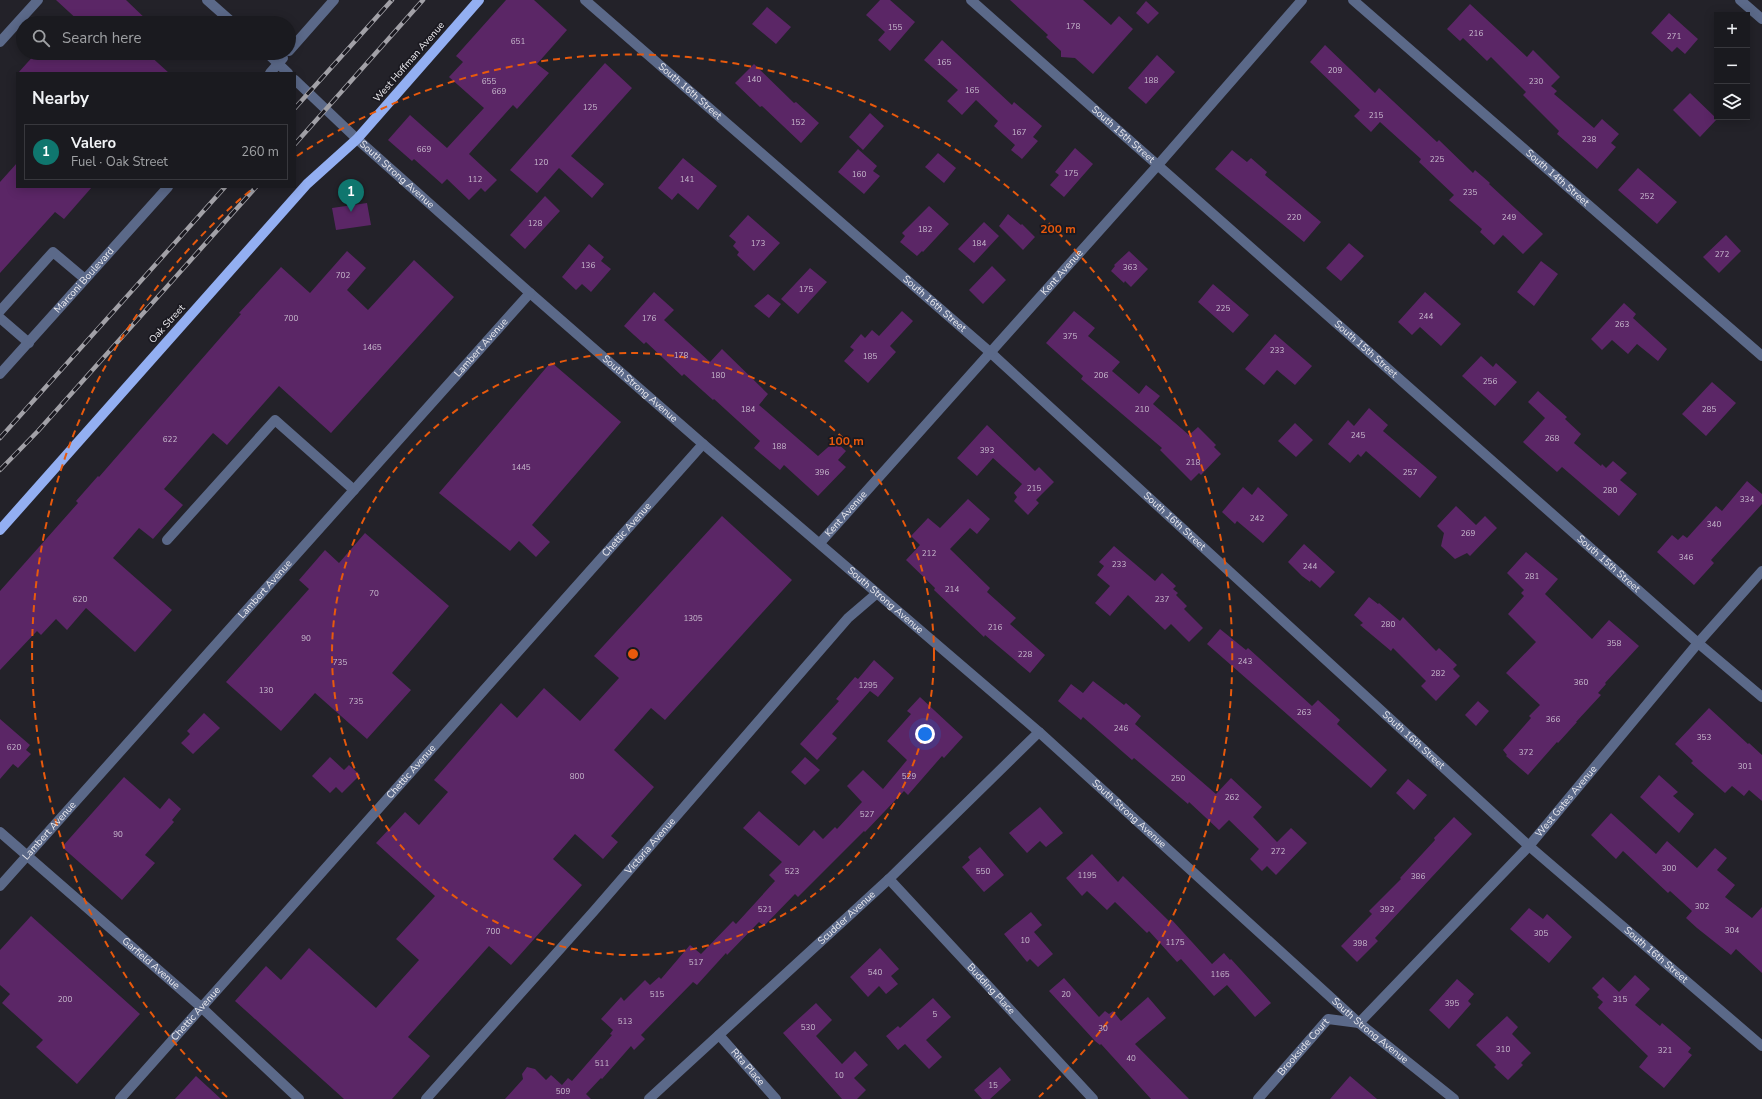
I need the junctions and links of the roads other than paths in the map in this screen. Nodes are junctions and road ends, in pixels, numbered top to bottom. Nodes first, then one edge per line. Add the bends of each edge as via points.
1 (38, 0) edge
2 (207, 0) edge
3 (334, 0) edge
4 (479, 0) edge
5 (585, 0) edge
6 (971, 0) edge
7 (1302, 0) edge
8 (1353, 0) edge
9 (1740, 0) edge
10 (24, 16) edge
11 (225, 16) edge
12 (1762, 19) edge
13 (16, 24) edge
14 (0, 42) edge
15 (296, 43) edge
16 (275, 60) edge
17 (281, 60) edge
18 (279, 63) junction
19 (271, 72) edge
20 (287, 72) edge
21 (296, 81) edge
22 (357, 139) junction
23 (1158, 165) junction
24 (167, 188) edge
25 (85, 279) junction
26 (530, 293) junction
27 (0, 311) edge
28 (0, 318) edge
29 (29, 343) junction
30 (991, 353) junction
31 (1762, 356) edge
32 (0, 374) edge
33 (703, 444) junction
34 (354, 490) junction
35 (0, 530) edge
36 (168, 540) dead end
37 (820, 543) junction
38 (1762, 570) edge
39 (876, 594) junction
40 (1698, 643) junction
41 (1762, 697) edge
42 (1039, 732) junction
43 (0, 832) edge
44 (1529, 846) junction
45 (27, 856) junction
46 (889, 879) junction
47 (0, 886) edge
48 (201, 1007) junction
49 (1359, 1023) junction
50 (720, 1035) junction
51 (1762, 1046) edge
52 (120, 1099) edge
53 (299, 1099) edge
54 (426, 1099) edge
55 (649, 1099) edge
56 (776, 1099) edge
57 (1093, 1099) edge
58 (1258, 1099) edge
59 (1454, 1099) edge

1 - 10 street
2 - 11 street
3 - 15 street
4 - 22 main road, West Hoffman Avenue
5 - 30 street, South 16th Street
6 - 23 street, South 15th Street
7 - 23 street, Kent Avenue
8 - 31 street, South 14th Street
9 - 12 street
13 - 14 street
16 - 18 street
17 - 18 street
18 - 19 street
18 - 20 street
21 - 22 street, South Strong Avenue
22 - 26 street, South Strong Avenue
22 - 35 main road, Oak Street via 307,184
23 - 30 street, Kent Avenue
23 - 40 street, South 15th Street
24 - 25 street, Marconi Boulevard
25 - 27 street via 53,252
25 - 29 street, Marconi Boulevard
26 - 33 street, South Strong Avenue
26 - 34 street, Lambert Avenue
28 - 29 street
29 - 32 street, Marconi Boulevard
30 - 37 street, Kent Avenue
30 - 44 street, South 16th Street
33 - 37 street, South Strong Avenue
33 - 48 street, Chettic Avenue
34 - 36 street via 275,420
34 - 45 street, Lambert Avenue
37 - 39 street, South Strong Avenue
38 - 40 street, West Gates Avenue
39 - 42 street, South Strong Avenue
39 - 54 street, Victoria Avenue via 848,618 594,911
40 - 41 street, South 15th Street
40 - 44 street, West Gates Avenue
42 - 46 street, Scudder Avenue
42 - 49 street, South Strong Avenue
43 - 45 street, Garfield Avenue
44 - 49 street, West Gates Avenue
44 - 51 street, South 16th Street
45 - 47 street, Lambert Avenue
45 - 48 street, Garfield Avenue
46 - 50 street, Scudder Avenue
46 - 57 street, Budding Place
48 - 52 street, Chettic Avenue
48 - 53 street, Garfield Avenue
49 - 58 street, Brookside Court via 1328,1019
49 - 59 street, South Strong Avenue
50 - 55 street, Scudder Avenue
50 - 56 street, Rita Place

